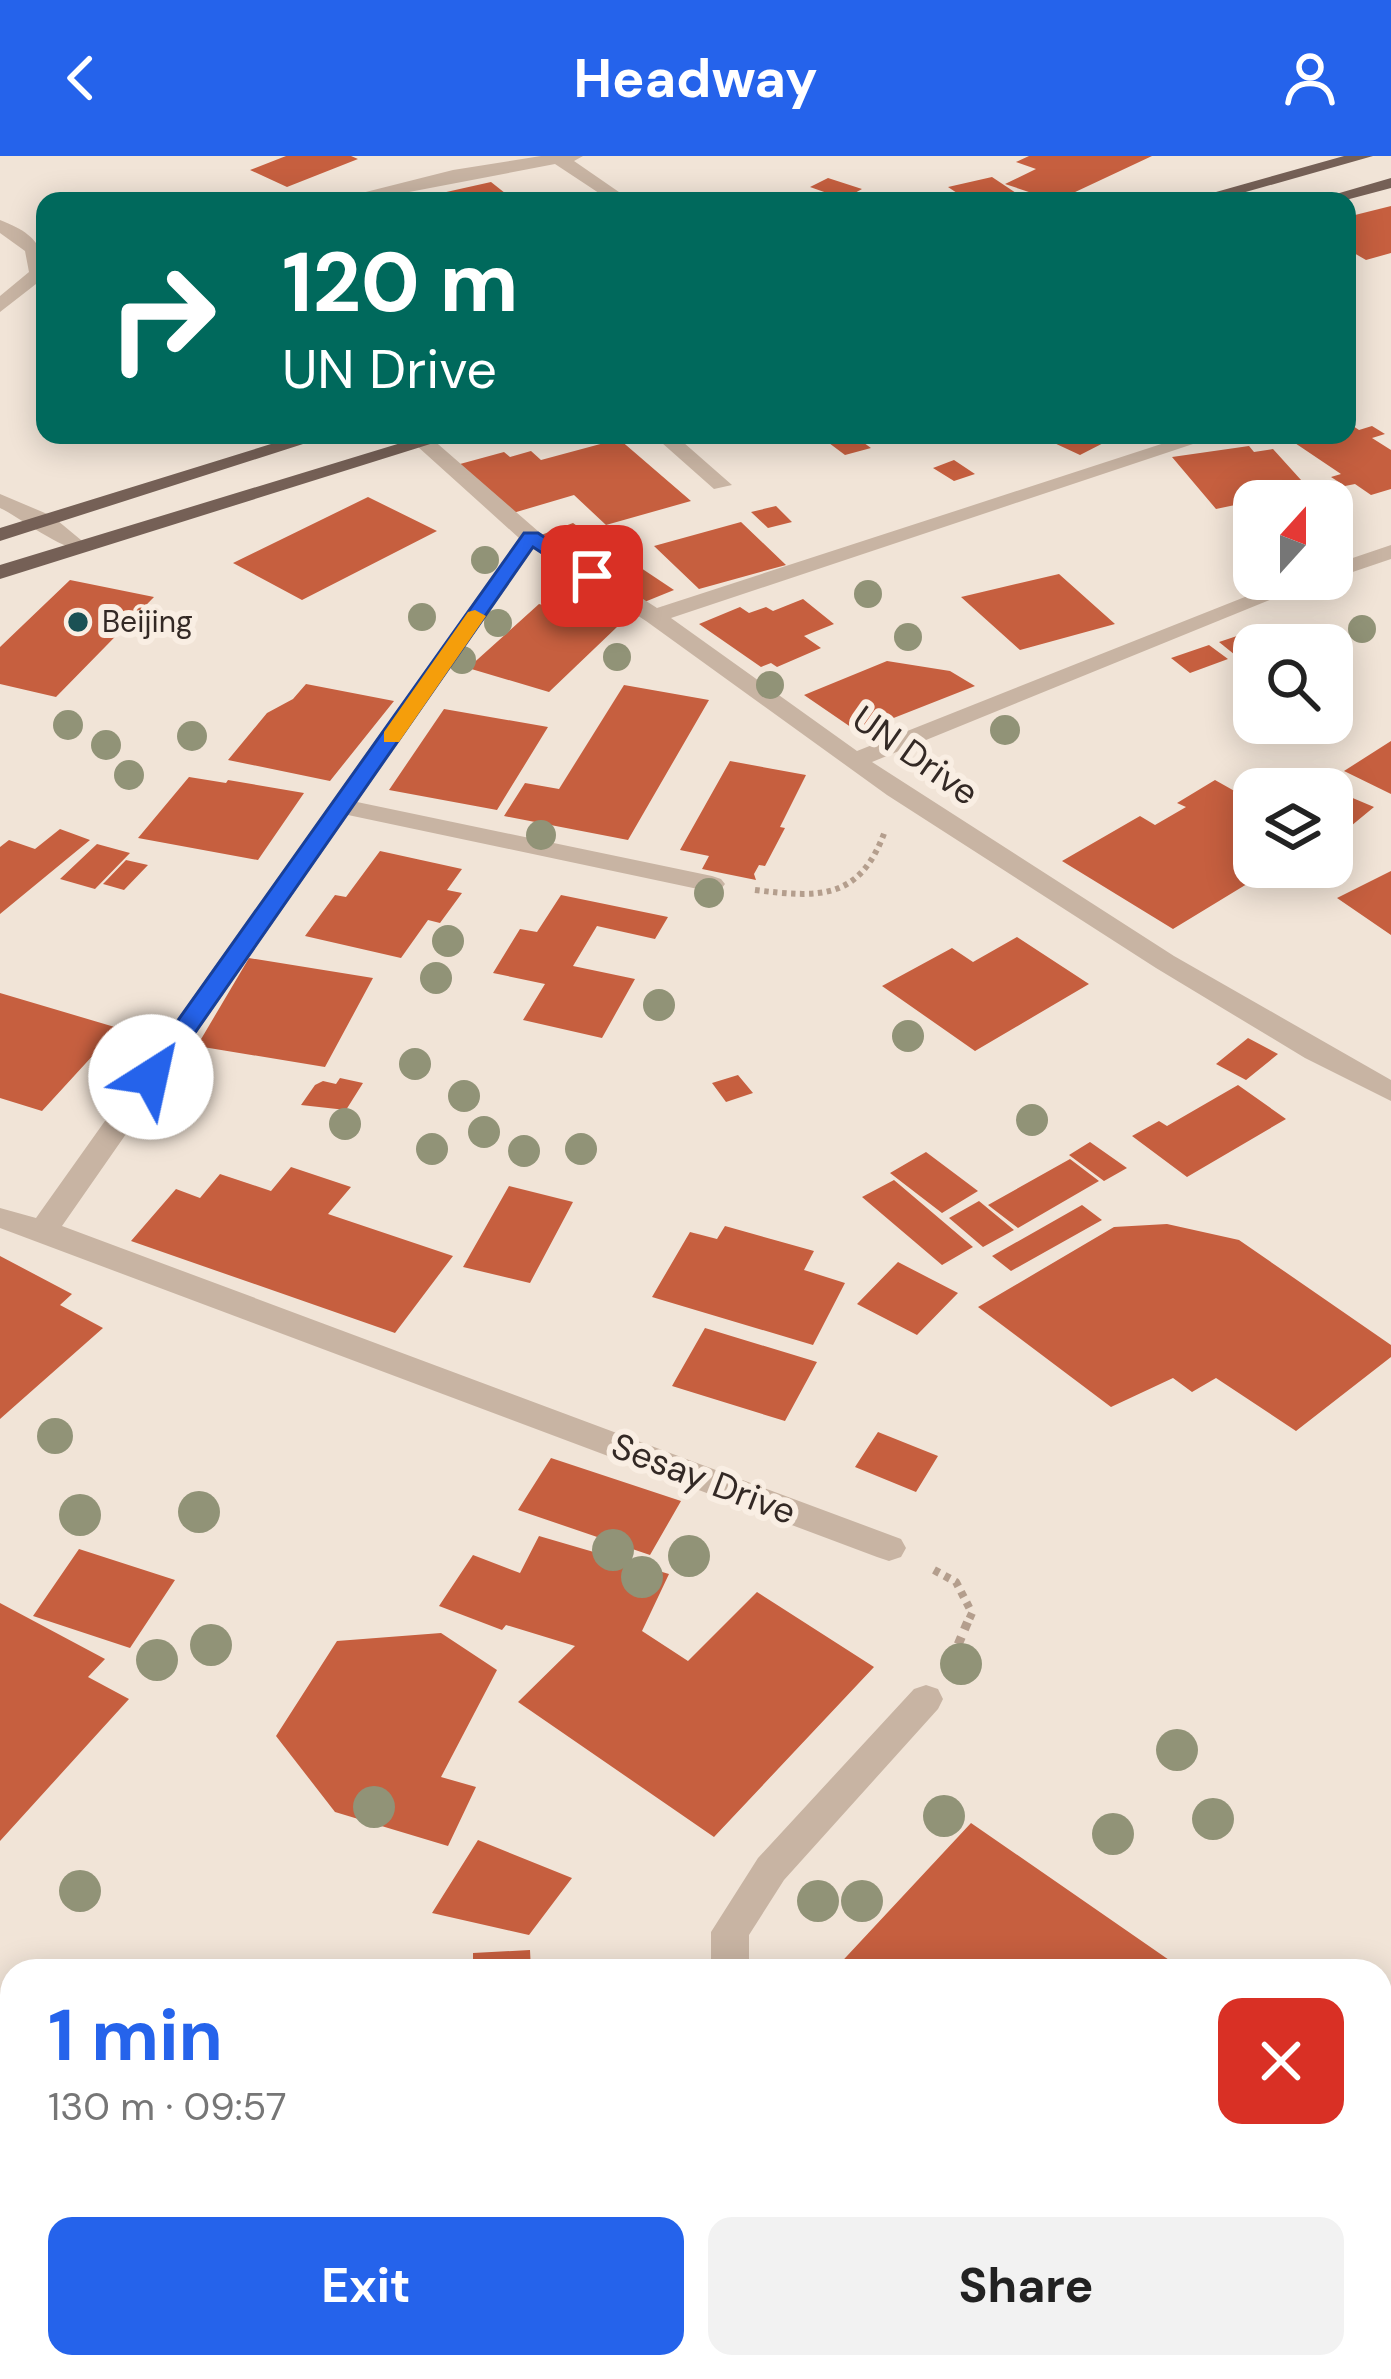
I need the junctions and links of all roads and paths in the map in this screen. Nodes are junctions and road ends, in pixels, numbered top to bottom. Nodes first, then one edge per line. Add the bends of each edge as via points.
1 (419, 156) edge
2 (1364, 156) edge
3 (567, 158) edge
4 (453, 175) junction
5 (1391, 183) edge
6 (378, 192) edge
7 (610, 192) edge
8 (1227, 192) edge
9 (1356, 192) edge
10 (0, 225) edge
11 (36, 261) edge
12 (36, 275) edge
13 (0, 306) edge
14 (292, 444) edge
15 (416, 444) edge
16 (442, 444) edge
17 (673, 444) edge
18 (1182, 444) edge
19 (721, 485) dead end
20 (0, 500) edge
21 (44, 520) junction
22 (0, 535) edge
23 (531, 537) junction
24 (76, 545) junction
25 (1391, 552) edge
26 (1353, 565) edge
27 (0, 572) edge
28 (1257, 600) edge
29 (654, 616) junction
30 (858, 759) junction
31 (896, 790) junction
32 (343, 808) junction
33 (712, 884) joint
34 (1391, 1092) edge
35 (0, 1219) edge
36 (43, 1230) junction
37 (890, 1548) joint
38 (926, 1699) joint
39 (730, 1959) edge

1 - 4 street
2 - 8 main road
3 - 4 street
3 - 7 street
4 - 6 street
5 - 9 main road
10 - 11 street via 34,249
12 - 13 street
14 - 21 main road
15 - 24 main road
16 - 23 street, UN Drive
17 - 19 street
18 - 29 street
20 - 21 street
21 - 22 main road
21 - 24 street
23 - 29 street, UN Drive
23 - 32 street
24 - 27 main road
25 - 26 street
28 - 30 street
29 - 30 street, UN Drive
30 - 31 street, UN Drive
31 - 33 path via 870,873 839,892 789,895
31 - 34 street, UN Drive
32 - 33 street
32 - 36 street
35 - 36 street, Sesay Drive
36 - 37 street, Sesay Drive
37 - 38 path via 956,1582 972,1613
38 - 39 street via 771,1869 730,1932

